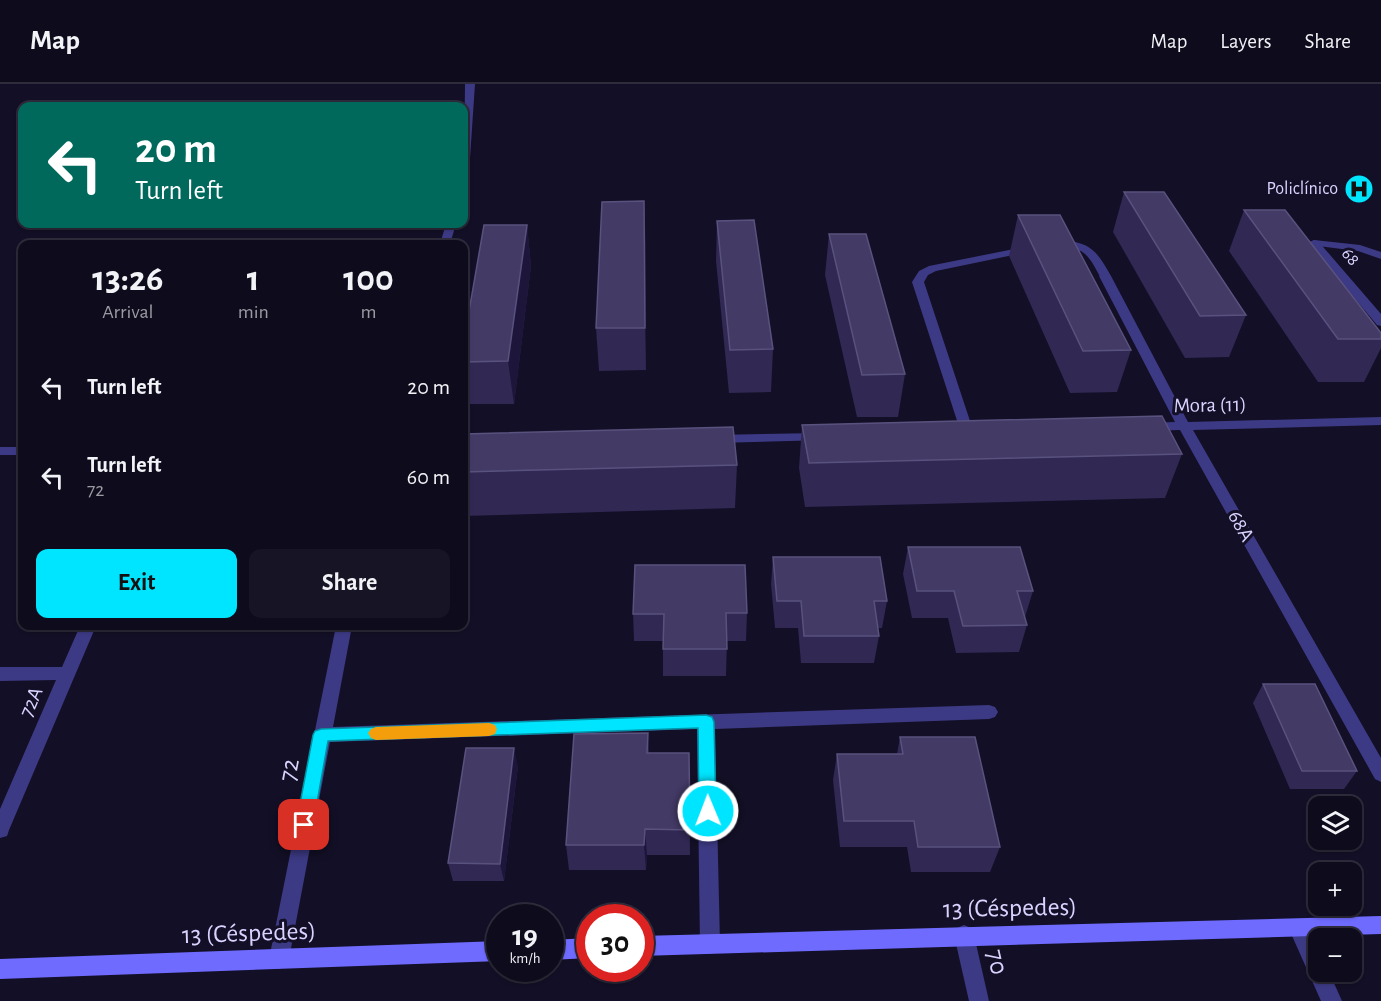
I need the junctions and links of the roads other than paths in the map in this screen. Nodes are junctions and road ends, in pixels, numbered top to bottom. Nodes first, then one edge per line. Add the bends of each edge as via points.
1 (470, 84) edge
2 (468, 114) edge
3 (1381, 256) edge
4 (1381, 322) edge
5 (1381, 422) edge
6 (1184, 426) junction
7 (1138, 428) edge
8 (966, 433) edge
9 (835, 436) edge
10 (703, 440) edge
11 (18, 452) edge
12 (2, 455) edge
13 (86, 630) edge
14 (343, 630) edge
15 (68, 673) junction
16 (0, 674) edge
17 (989, 712) dead end
18 (706, 722) junction
19 (321, 735) junction
20 (1381, 774) edge
21 (0, 830) edge
22 (1381, 925) edge
23 (1299, 928) junction
24 (964, 935) junction
25 (710, 944) junction
26 (654, 946) edge
27 (1308, 948) edge
28 (486, 952) edge
29 (279, 959) junction
30 (0, 969) edge
31 (1323, 982) edge
32 (978, 1001) edge
33 (1332, 1001) edge

1 - 2 street
3 - 4 street, 68 via 1360,248 1314,243
5 - 6 street, Mora (11)
6 - 7 street, Mora (11)
6 - 8 street, 68A via 1090,250 1060,245 933,268 923,273 918,282
6 - 20 street, 68A
9 - 10 street
11 - 12 street
13 - 15 street, 72A
14 - 19 street, 72
15 - 16 street
15 - 21 street, 72A
17 - 18 street
18 - 19 street
18 - 25 street
19 - 29 street, 72
22 - 23 main road, 13 (Céspedes)
23 - 24 main road, 13 (Céspedes)
23 - 27 street
24 - 25 main road, 13 (Céspedes)
24 - 32 street, 70
25 - 26 main road, 13 (Céspedes)
28 - 29 main road, 13 (Céspedes)
29 - 30 main road, 13 (Céspedes)
31 - 33 street

